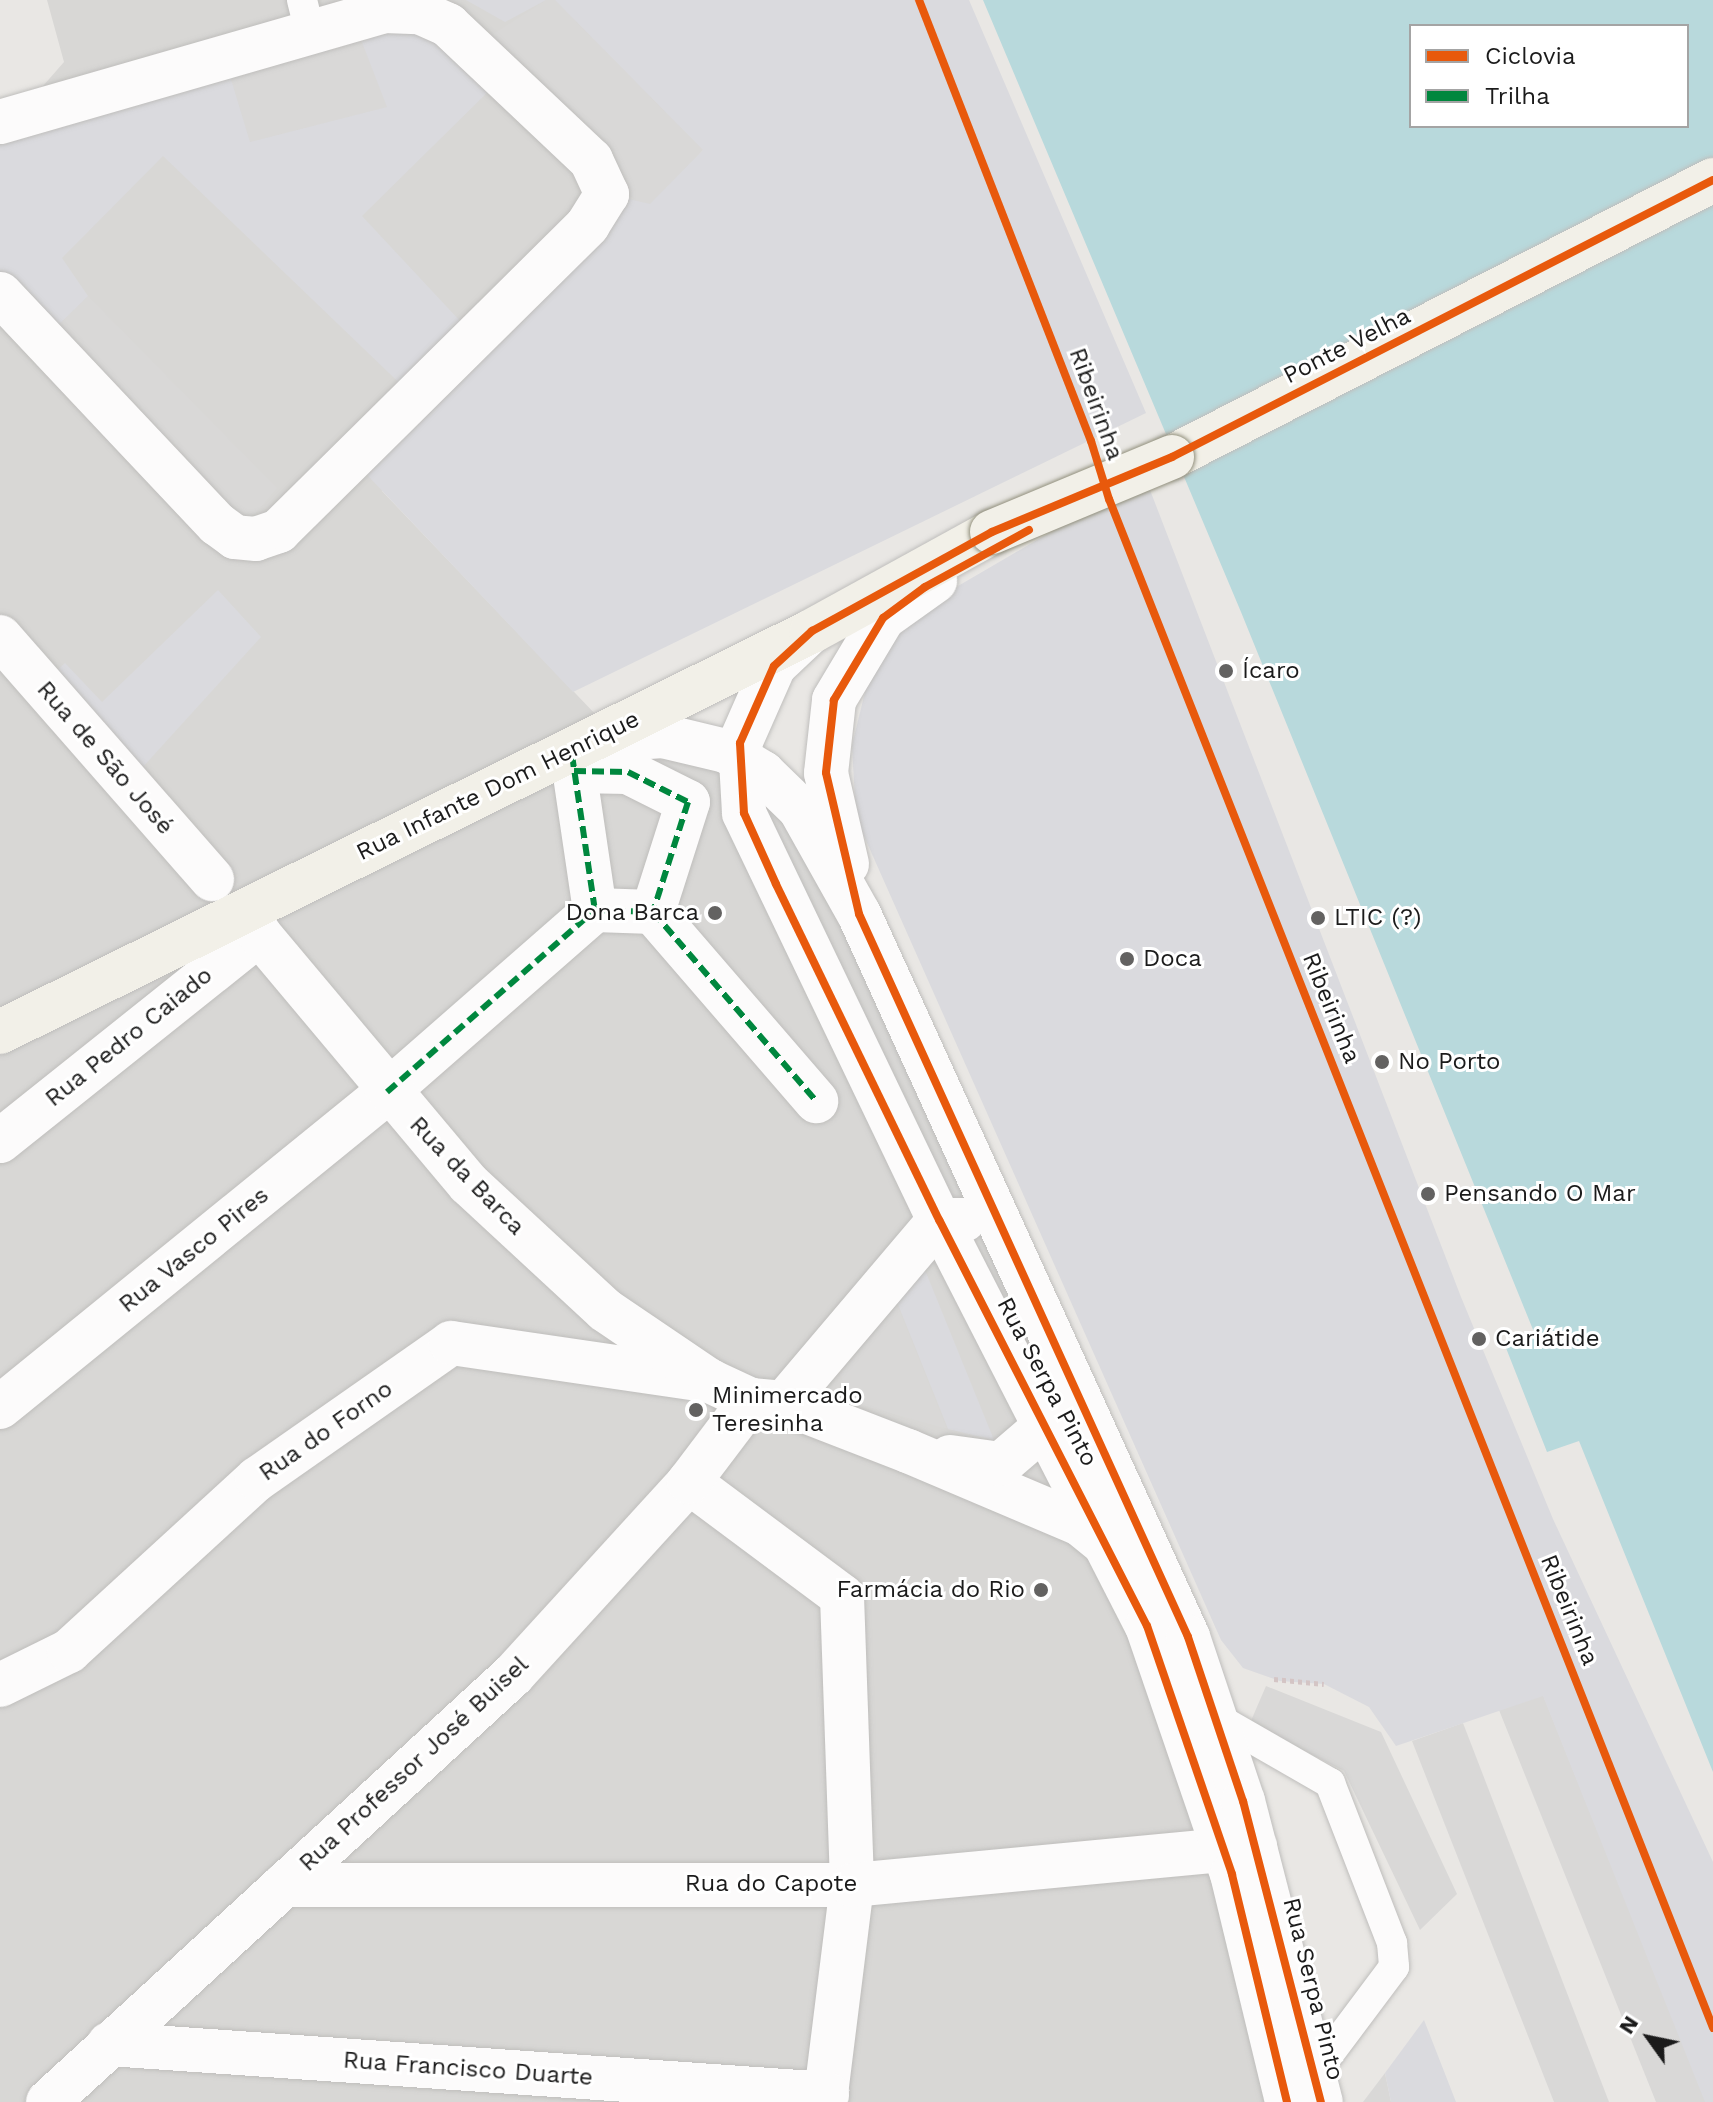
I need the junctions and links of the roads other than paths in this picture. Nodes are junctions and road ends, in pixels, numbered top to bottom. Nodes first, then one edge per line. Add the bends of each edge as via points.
1 (306, 16) edge
2 (0, 122) edge
3 (1713, 180) edge
4 (0, 294) edge
5 (996, 539) junction
6 (812, 631) junction
7 (0, 637) edge
8 (743, 761) junction
9 (559, 765) junction
10 (212, 879) dead end
11 (595, 910) junction
12 (653, 912) junction
13 (859, 914) junction
14 (259, 934) joint
15 (0, 1032) edge
16 (387, 1092) junction
17 (816, 1101) dead end
18 (0, 1141) edge
19 (939, 1220) junction
20 (1019, 1268) junction
21 (1050, 1337) junction
22 (710, 1381) junction
23 (767, 1401) junction
24 (0, 1407) edge
25 (1043, 1418) junction
26 (908, 1451) junction
27 (689, 1482) junction
28 (1111, 1550) junction
29 (0, 1685) edge
30 (1215, 1717) junction
31 (1240, 1850) junction
32 (284, 1885) junction
33 (852, 1885) junction
34 (109, 2044) junction
35 (1307, 2093) edge
36 (826, 2098) edge
37 (48, 2102) edge

1 - 2 street
1 - 4 street via 419,12 448,25 591,160 607,194 588,225 279,531 256,539 235,537 217,524
3 - 5 main road, Ponte Velha, bridge via 1172,457
5 - 6 main road, Rua Infante Dom Henrique
5 - 13 street via 883,618 834,700 826,773
6 - 8 street, Rua Serpa Pinto via 774,666 740,743
6 - 9 main road, Rua Infante Dom Henrique
7 - 10 street, Rua de São José
8 - 9 street via 726,751 663,736 619,739
8 - 13 street via 800,809
8 - 19 street, Rua Serpa Pinto via 744,813
9 - 11 street
9 - 12 street via 628,772 688,802
9 - 15 main road, Rua Infante Dom Henrique
11 - 12 street
11 - 16 street, Rua Vasco Pires
12 - 17 street
13 - 20 street, Rua Serpa Pinto
14 - 16 street, Rua da Barca
14 - 18 street, Rua Pedro Caiado
16 - 22 street, Rua da Barca via 469,1184 605,1310
16 - 24 street, Rua Vasco Pires
19 - 20 street via 962,1219 984,1230
19 - 23 street, Rua Professor José Buisel
19 - 25 street, Rua Serpa Pinto
20 - 21 street, Rua Serpa Pinto
21 - 25 street via 1054,1394
21 - 30 street, Rua Serpa Pinto via 1188,1637
22 - 23 street
22 - 29 street, Rua do Forno via 451,1343 257,1479 69,1651
23 - 26 street
23 - 27 street, Rua Professor José Buisel
25 - 26 street via 1037,1433 1001,1464
25 - 28 street, Rua Serpa Pinto
26 - 28 street via 1080,1524
27 - 32 street, Rua Professor José Buisel via 513,1675
27 - 33 street via 842,1596
28 - 31 street, Rua Serpa Pinto
30 - 31 street, Rua Serpa Pinto
30 - 35 lane via 1330,1783 1392,1943 1394,1967
31 - 33 street, Rua do Capote
31 - 35 street, Rua Serpa Pinto
32 - 33 street, Rua do Capote
32 - 34 street, Rua Professor José Buisel
33 - 36 street
34 - 36 street, Rua Francisco Duarte
34 - 37 street, Rua Professor José Buisel

